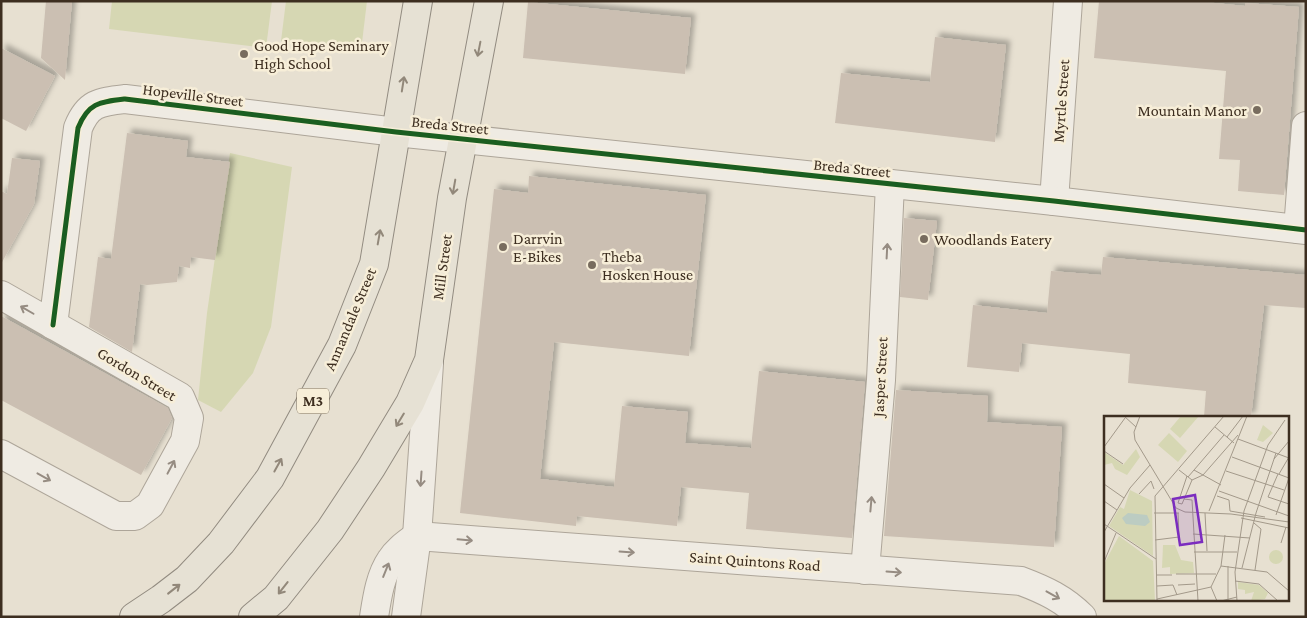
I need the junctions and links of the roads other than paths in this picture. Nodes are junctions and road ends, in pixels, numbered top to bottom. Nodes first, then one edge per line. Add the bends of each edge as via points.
1 (418, 1) edge
2 (489, 1) edge
3 (1068, 1) edge
4 (1306, 126) edge
5 (396, 132) junction
6 (463, 139) junction
7 (890, 184) junction
8 (1054, 201) junction
9 (1302, 230) edge
10 (1, 296) edge
11 (53, 325) junction
12 (429, 360) junction
13 (1, 454) edge
14 (417, 536) junction
15 (865, 570) junction
16 (134, 617) edge
17 (253, 617) edge
18 (374, 617) edge
19 (406, 617) edge
20 (1082, 617) edge

5 -> 1 main road, M3
2 -> 6 main road, Mill Street
3 - 8 street, Myrtle Street
4 - 9 street
5 - 6 street, Breda Street
5 - 11 street, Hopeville Street via 124,99 91,106 78,128
16 -> 5 main road, Annandale Street / M3 via 187,579 221,543 270,478 302,422 342,345 374,264
6 - 7 street, Breda Street
6 -> 12 main road, Mill Street
7 - 8 street, Breda Street
15 -> 7 street, Jasper Street via 881,380
8 - 9 street, Breda Street
11 -> 10 street, Gordon Street
13 -> 11 street, Gordon Street via 116,516 135,516 150,505 185,441 189,418 180,397
12 -> 14 street, Mill Street
12 -> 17 main road via 410,403 330,530 276,598
14 -> 15 street, Saint Quintons Road
18 -> 14 street via 380,584 390,560
14 - 19 street, Mill Street
15 -> 20 street, Saint Quintons Road via 1021,581 1070,604

